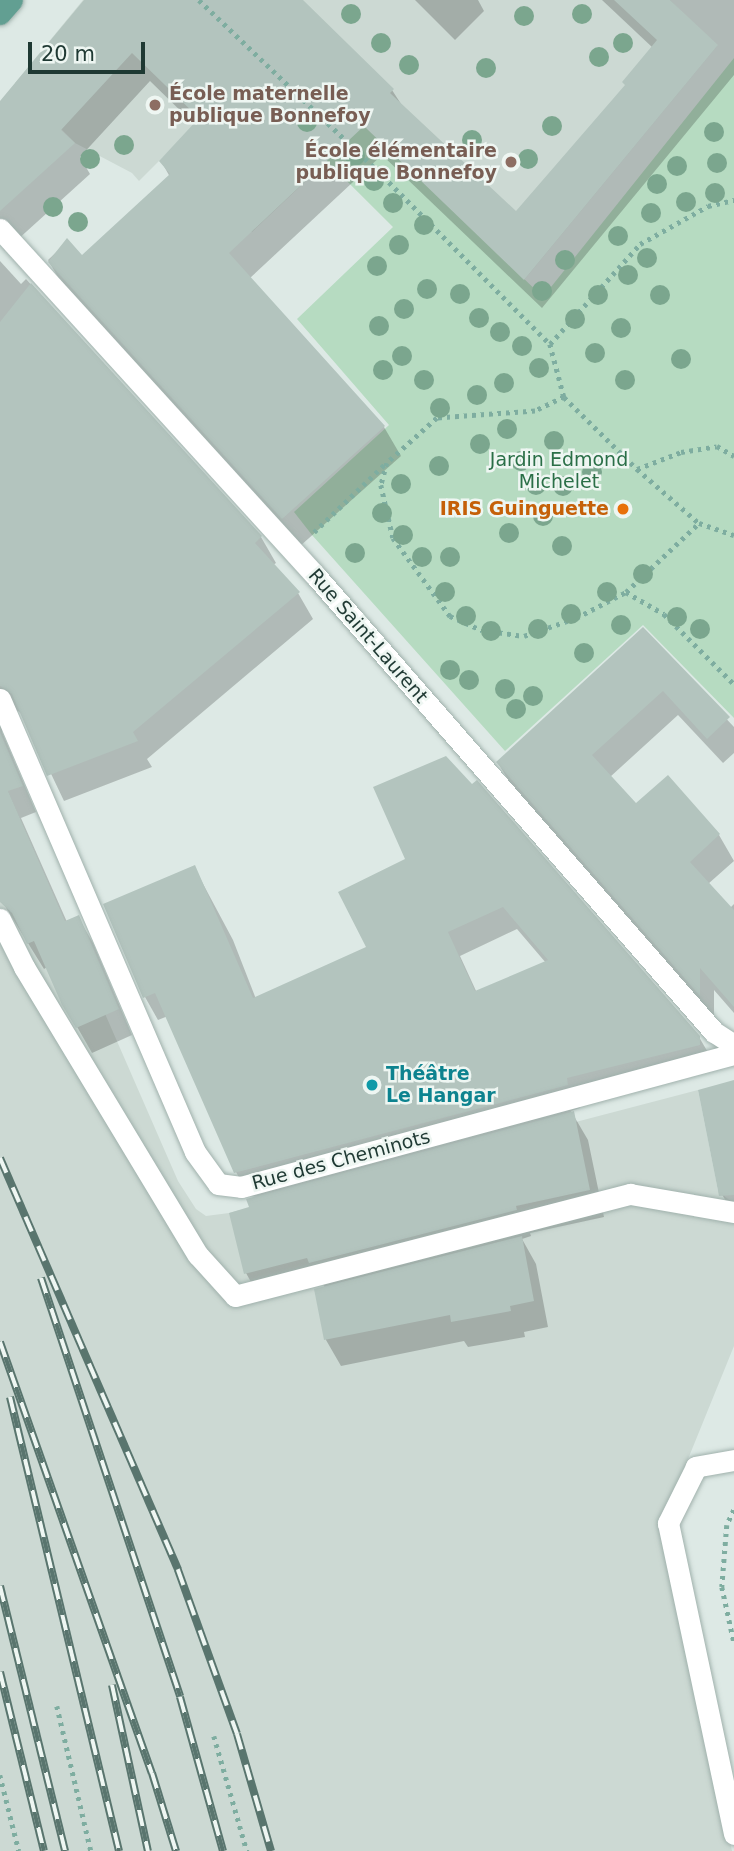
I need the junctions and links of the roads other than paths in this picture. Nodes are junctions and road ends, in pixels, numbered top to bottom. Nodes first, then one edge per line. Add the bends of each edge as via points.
1 (12, 0) edge
2 (0, 14) edge
3 (0, 229) edge
4 (0, 699) edge
5 (0, 919) edge
6 (734, 1045) edge
7 (734, 1054) edge
8 (734, 1212) edge
9 (734, 1460) edge
10 (734, 1834) edge

1 - 2 main road
3 - 6 street, Rue Saint-Laurent via 315,575 714,1032
4 - 7 street, Rue des Cheminots via 195,1152 218,1184 241,1187
5 - 8 street via 24,967 198,1255 234,1296 630,1194
9 - 10 street via 696,1467 668,1523

